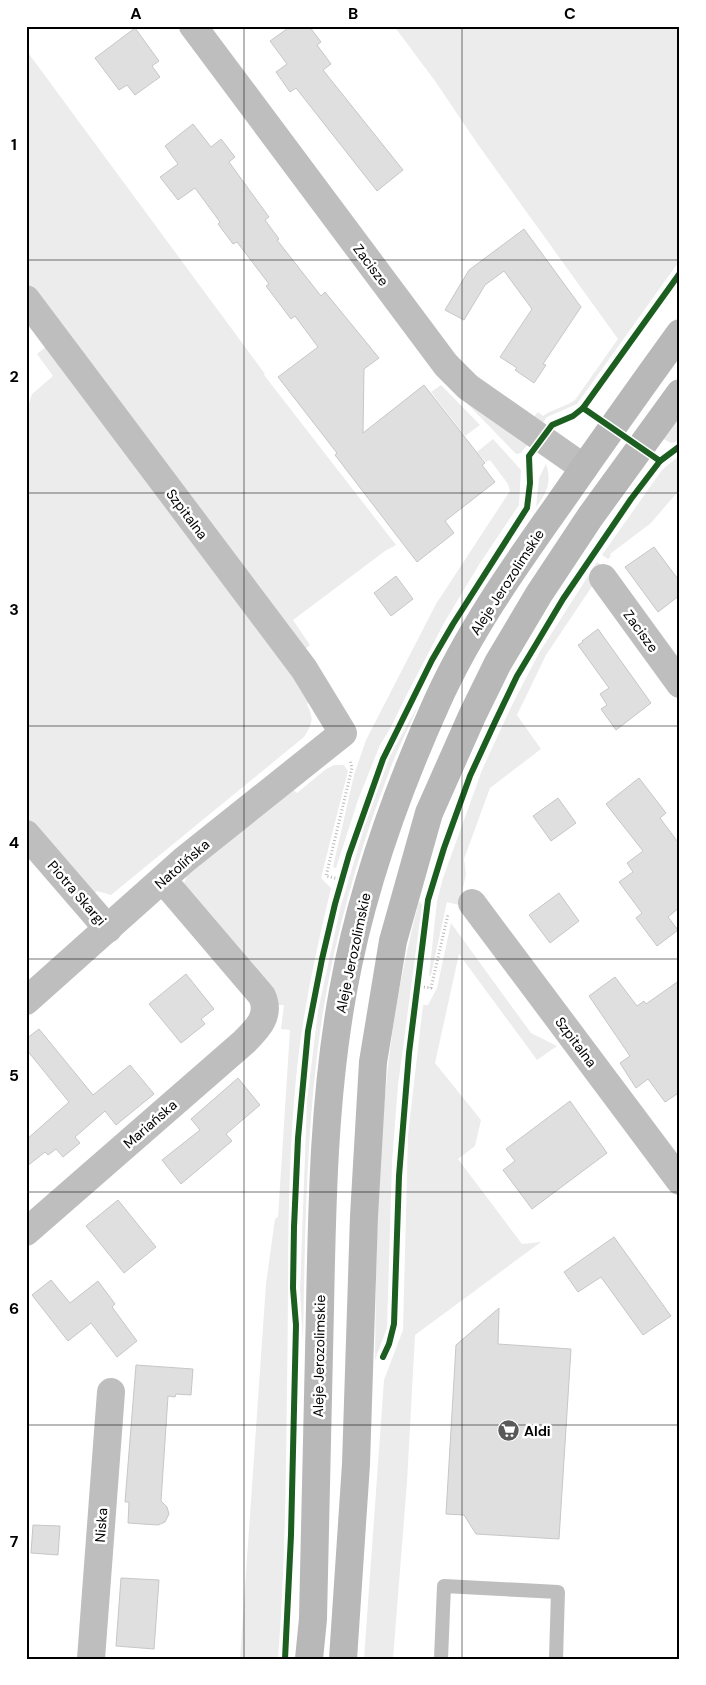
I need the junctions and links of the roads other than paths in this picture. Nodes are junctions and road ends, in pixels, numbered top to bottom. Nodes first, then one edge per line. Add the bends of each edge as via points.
1 (193, 26) edge
2 (26, 299) edge
3 (680, 333) edge
4 (680, 393) edge
5 (584, 468) junction
6 (603, 578) dead end
7 (680, 684) edge
8 (343, 733) joint
9 (26, 834) edge
10 (164, 880) junction
11 (472, 903) road end
12 (108, 929) junction
13 (26, 1001) edge
14 (680, 1181) edge
15 (26, 1232) edge
16 (111, 1392) dead end
17 (91, 1659) edge
18 (309, 1659) edge
19 (343, 1659) edge
20 (441, 1659) edge
21 (556, 1659) edge

1 - 5 street, Zacisze via 446,365 468,387
2 - 8 street, Szpitalna via 304,669
3 - 5 main road, Aleje Jerozolimskie
4 - 19 main road via 590,517 498,663 429,813 393,941 373,1062 356,1464
5 - 18 main road, Aleje Jerozolimskie via 493,602 438,701 396,800 375,860 352,945 328,1093 321,1223
6 - 7 street, Zacisze
8 - 10 street, Natolińska via 184,860
9 - 12 street, Piotra Skargi
10 - 12 street, Natolińska
10 - 15 street, Mariańska via 262,996 265,1010 261,1024
11 - 14 street, Szpitalna
12 - 13 street, Natolińska
16 - 17 street, Niska
20 - 21 lane via 444,1586 558,1592

